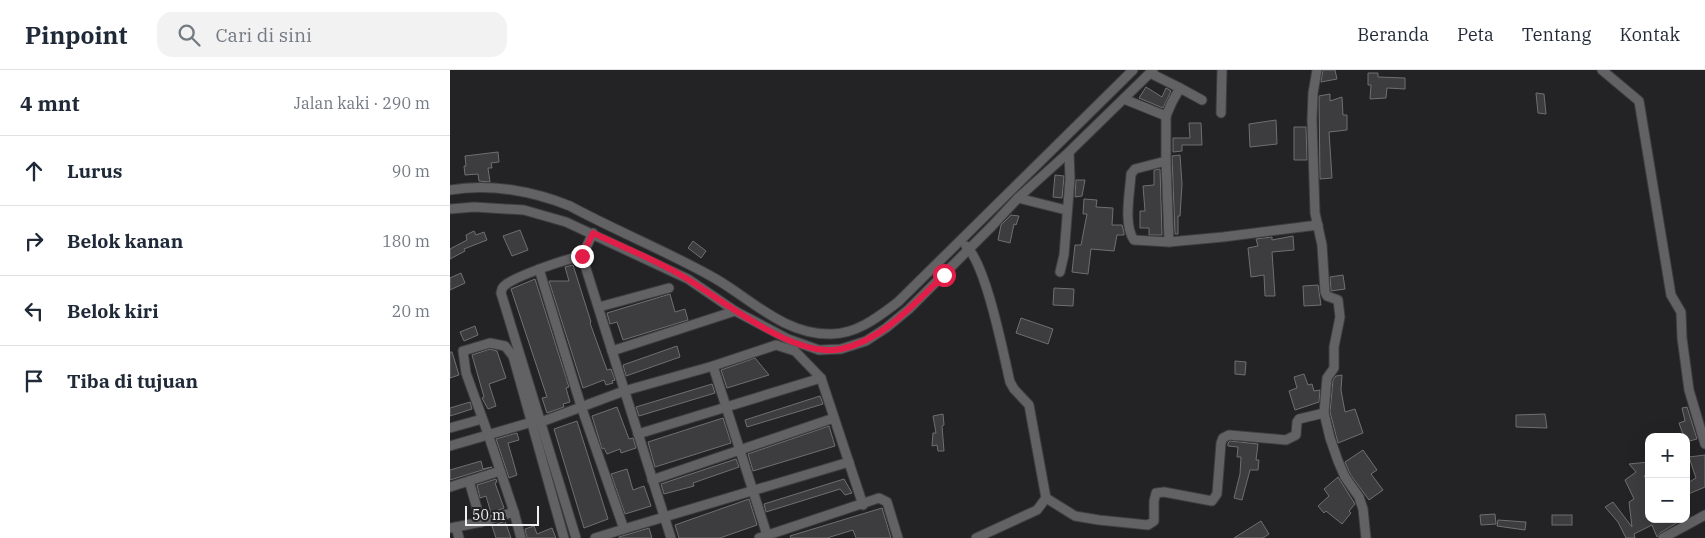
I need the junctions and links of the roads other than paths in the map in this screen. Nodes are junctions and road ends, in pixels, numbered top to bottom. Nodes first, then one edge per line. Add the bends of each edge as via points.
1 (1133, 70) edge
2 (1222, 70) edge
3 (1316, 70) edge
4 (1602, 70) edge
5 (1152, 71) edge
6 (1180, 88) junction
7 (1124, 99) junction
8 (1202, 100) dead end
9 (1220, 113) dead end
10 (1166, 116) junction
11 (1069, 152) junction
12 (1166, 161) junction
13 (450, 190) edge
14 (1018, 198) junction
15 (450, 209) edge
16 (1066, 210) junction
17 (1318, 225) junction
18 (593, 233) junction
19 (961, 241) junction
20 (1169, 242) junction
21 (969, 248) junction
22 (582, 256) junction
23 (539, 269) junction
24 (1060, 272) dead end
25 (669, 288) dead end
26 (598, 308) junction
27 (735, 311) junction
28 (612, 351) junction
29 (713, 366) junction
30 (821, 378) junction
31 (624, 391) junction
32 (581, 406) junction
33 (727, 408) junction
34 (1324, 413) junction
35 (834, 418) junction
36 (482, 419) junction
37 (536, 422) junction
38 (450, 428) edge
39 (488, 434) junction
40 (638, 434) junction
41 (1705, 444) edge
42 (450, 446) edge
43 (740, 449) junction
44 (849, 462) junction
45 (500, 471) junction
46 (652, 480) junction
47 (469, 481) junction
48 (450, 487) edge
49 (752, 491) junction
50 (1046, 498) junction
51 (863, 505) junction
52 (514, 512) junction
53 (1705, 515) edge
54 (664, 517) junction
55 (481, 522) junction
56 (453, 527) edge
57 (624, 528) junction
58 (764, 537) edge
59 (459, 538) edge
60 (520, 538) edge
61 (564, 538) edge
62 (576, 538) edge
63 (595, 538) edge
64 (671, 538) edge
65 (898, 538) edge
66 (976, 538) edge
67 (1366, 538) edge
68 (1663, 538) edge

1 - 19 street
2 - 9 street
3 - 17 street via 1312,120 1314,213
4 - 41 street via 1638,102 1671,296 1680,312 1689,390
5 - 6 street
5 - 7 street
6 - 8 street
6 - 10 street
7 - 10 street
7 - 11 street
10 - 12 street
11 - 14 street
11 - 16 street
12 - 20 street
12 - 20 street via 1132,172 1128,225 1134,240
13 - 19 street via 500,189 546,196 717,279 779,320 804,330 831,334 863,326 890,308
14 - 16 street
14 - 21 street
15 - 18 street via 524,210
16 - 24 street
17 - 20 street
17 - 34 street via 1325,292 1338,300 1340,317 1334,368 1326,378
18 - 22 street
18 - 27 street via 688,279
19 - 21 street
21 - 27 street via 886,328 866,341 841,349 832,351 807,347
21 - 50 street via 984,278 1010,382 1029,405
22 - 23 street
22 - 26 street
23 - 32 street
23 - 37 street via 504,286 501,293
25 - 26 street
26 - 28 street
27 - 28 street
28 - 31 street
29 - 30 street via 776,345 795,351
29 - 31 street
29 - 33 street
30 - 33 street
30 - 35 street
31 - 32 street
31 - 40 street
32 - 37 street
32 - 57 street
33 - 40 street
33 - 43 street
34 - 50 street via 1299,419 1296,435 1286,440 1229,435 1223,438 1217,494 1212,501 1156,493 1154,521 1148,525 1075,516
34 - 67 street via 1338,461 1359,497
35 - 43 street
35 - 44 street
36 - 37 street via 466,373 463,351 497,343 505,346 512,356
36 - 38 street
36 - 39 street
37 - 39 street
37 - 61 street
37 - 62 street
39 - 42 street
39 - 45 street
40 - 46 street
43 - 46 street
43 - 49 street
44 - 49 street
44 - 51 street
45 - 47 street
45 - 52 street
46 - 54 street
47 - 48 street
47 - 55 street
49 - 54 street
49 - 58 street
50 - 66 street via 1037,510
51 - 58 street
51 - 65 street via 879,498 887,502
52 - 55 street
52 - 60 street
53 - 68 street
54 - 57 street
54 - 64 street
55 - 56 street
56 - 59 street
57 - 63 street

